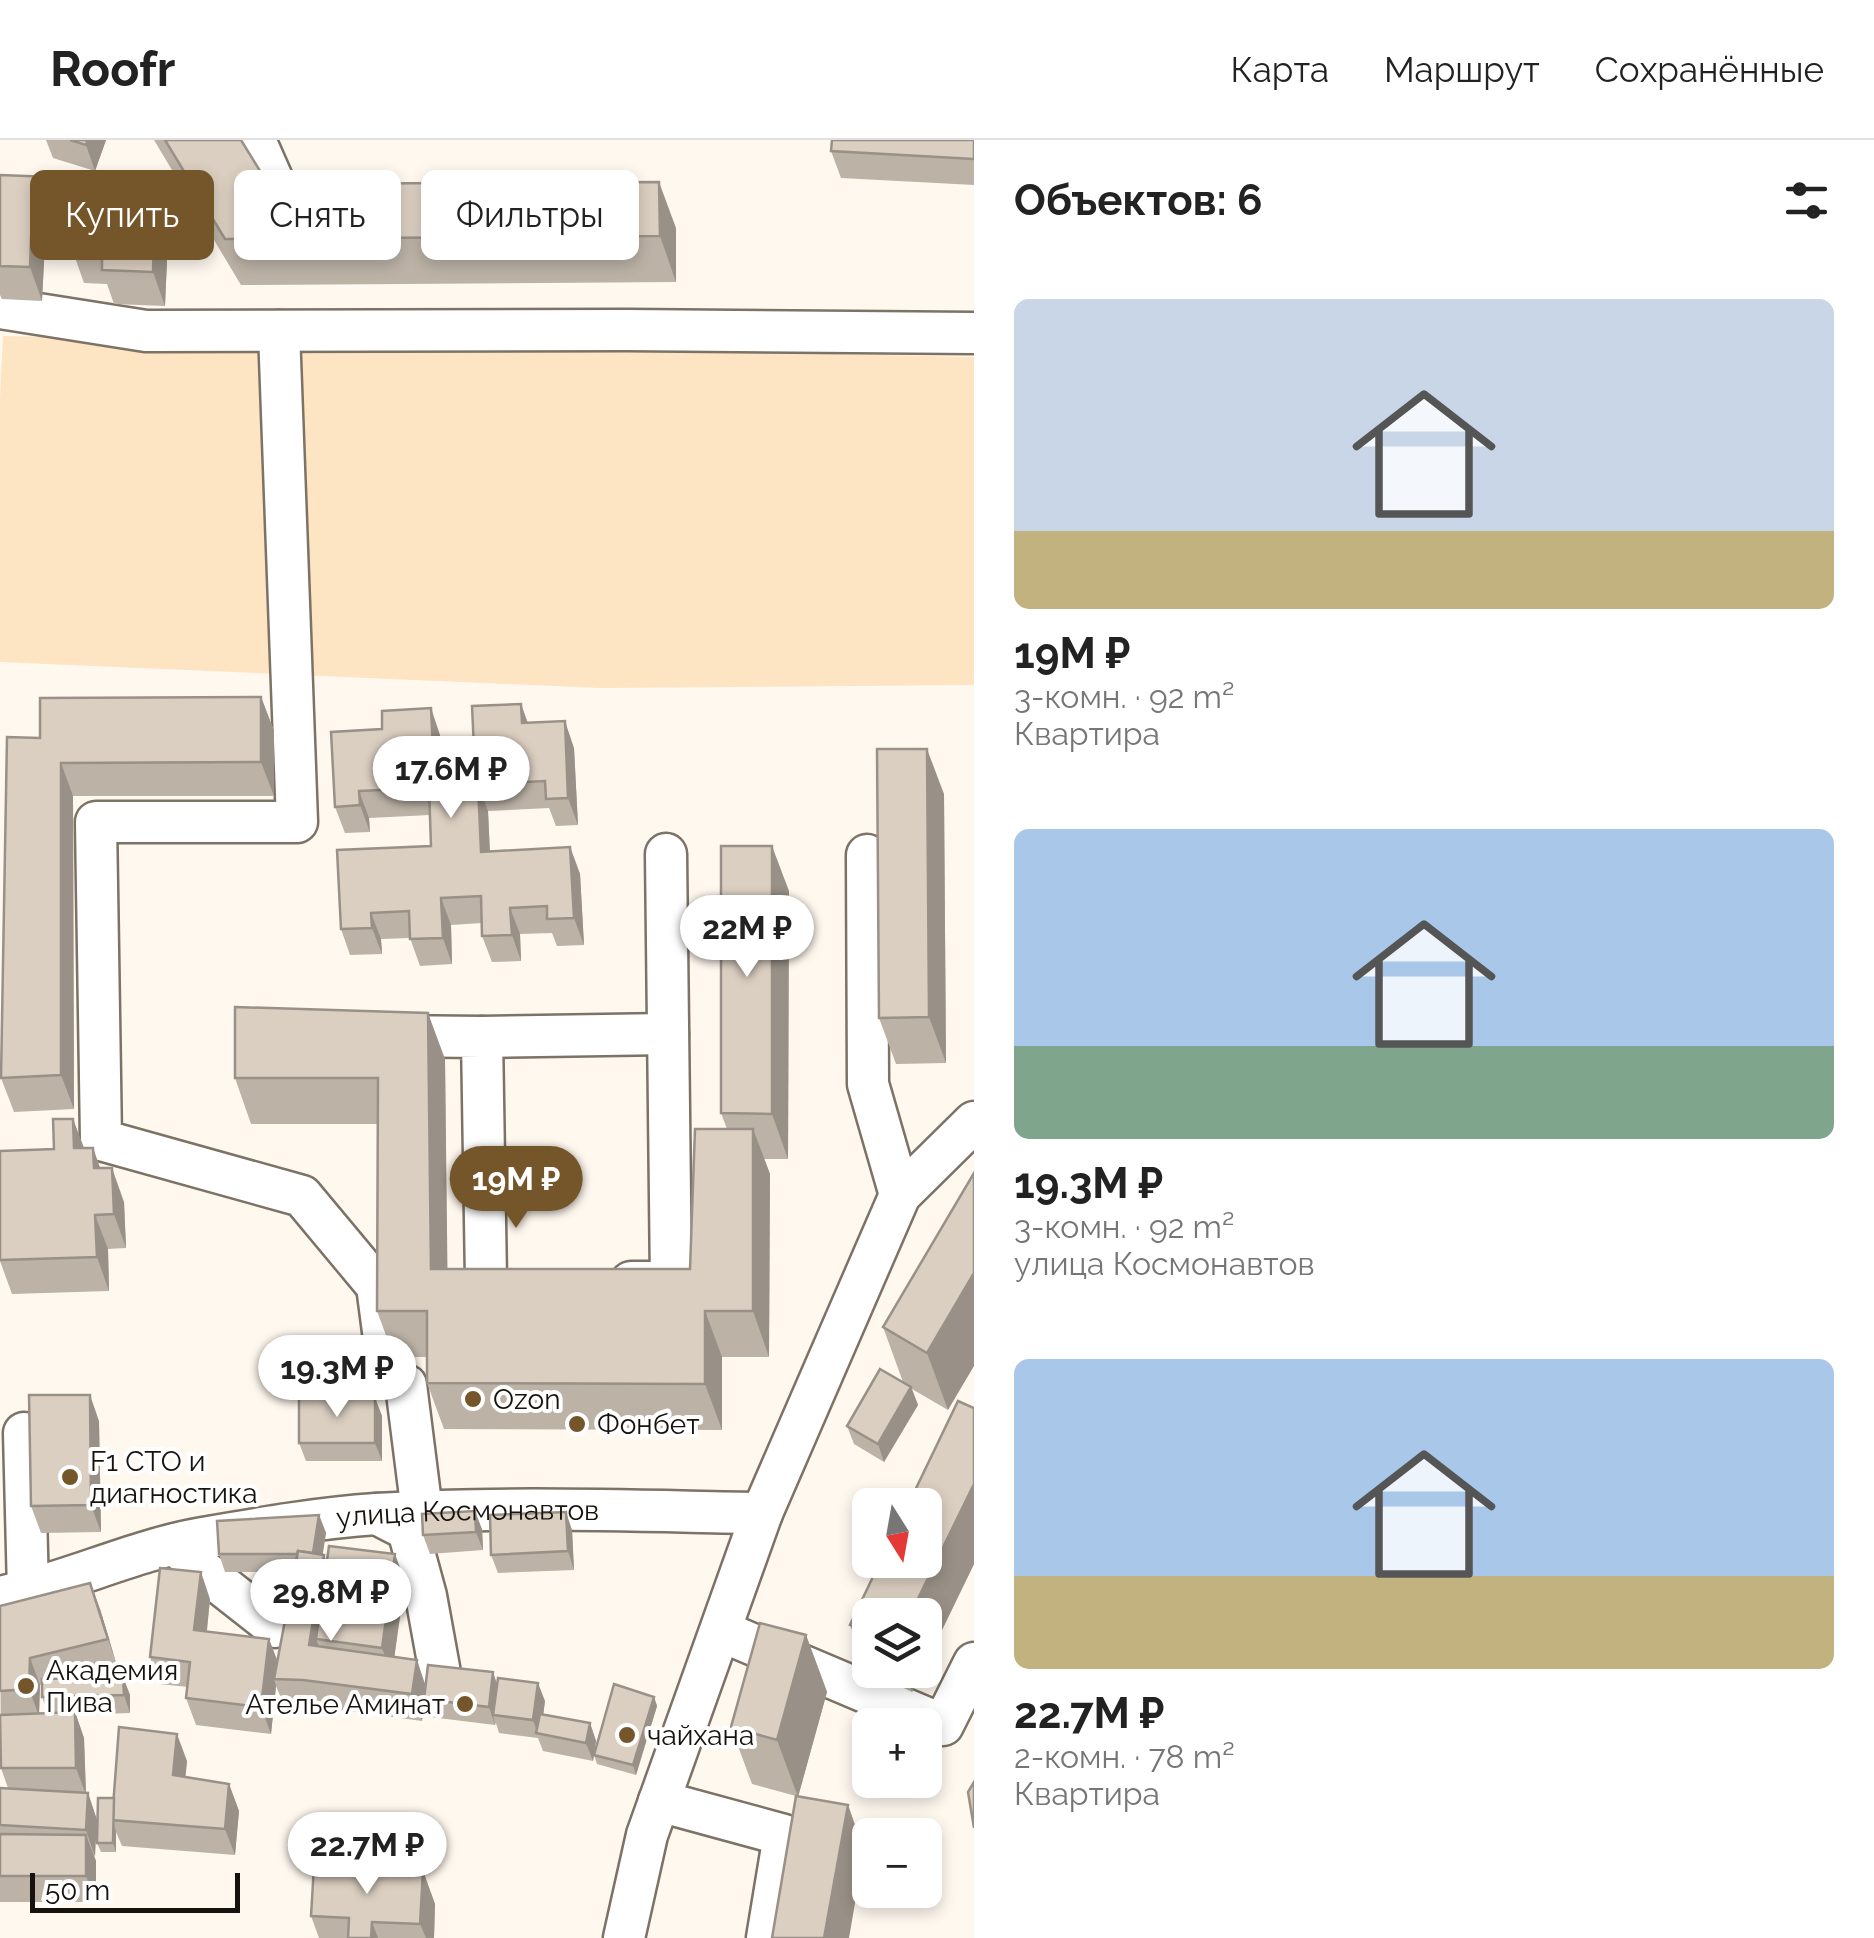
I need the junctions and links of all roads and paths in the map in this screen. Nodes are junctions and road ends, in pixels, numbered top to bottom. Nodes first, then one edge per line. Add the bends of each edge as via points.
1 (254, 140) edge
2 (268, 170) edge
3 (0, 308) edge
4 (279, 331) junction
5 (974, 333) edge
6 (666, 854) dead end
7 (867, 855) dead end
8 (668, 1034) junction
9 (352, 1035) edge
10 (482, 1037) junction
11 (974, 1122) edge
12 (900, 1195) junction
13 (597, 1281) edge
14 (447, 1285) edge
15 (24, 1433) dead end
16 (422, 1512) junction
17 (762, 1513) junction
18 (377, 1514) junction
19 (176, 1544) junction
20 (14, 1594) edge
21 (276, 1627) dead end
22 (722, 1631) junction
23 (974, 1663) edge
24 (440, 1673) edge
25 (659, 1801) junction
26 (624, 1938) edge
27 (768, 1938) edge

1 - 2 street
3 - 4 street via 146,331
4 - 5 street
4 - 16 street via 297,822 96,822 102,1140 302,1196 386,1284 388,1377 406,1385
6 - 8 street
7 - 12 street via 868,1084
8 - 10 street
8 - 13 street via 671,1282
9 - 10 street
10 - 14 street via 505,1281
11 - 12 street
12 - 17 street
15 - 20 street
16 - 17 street, улица Космонавтов
16 - 18 street, улица Космонавтов
17 - 22 street
18 - 19 street, улица Космонавтов
18 - 24 street via 408,1530
19 - 20 street, улица Космонавтов
19 - 21 street
22 - 23 street via 942,1724
22 - 25 street
25 - 26 street
25 - 27 street via 784,1835

